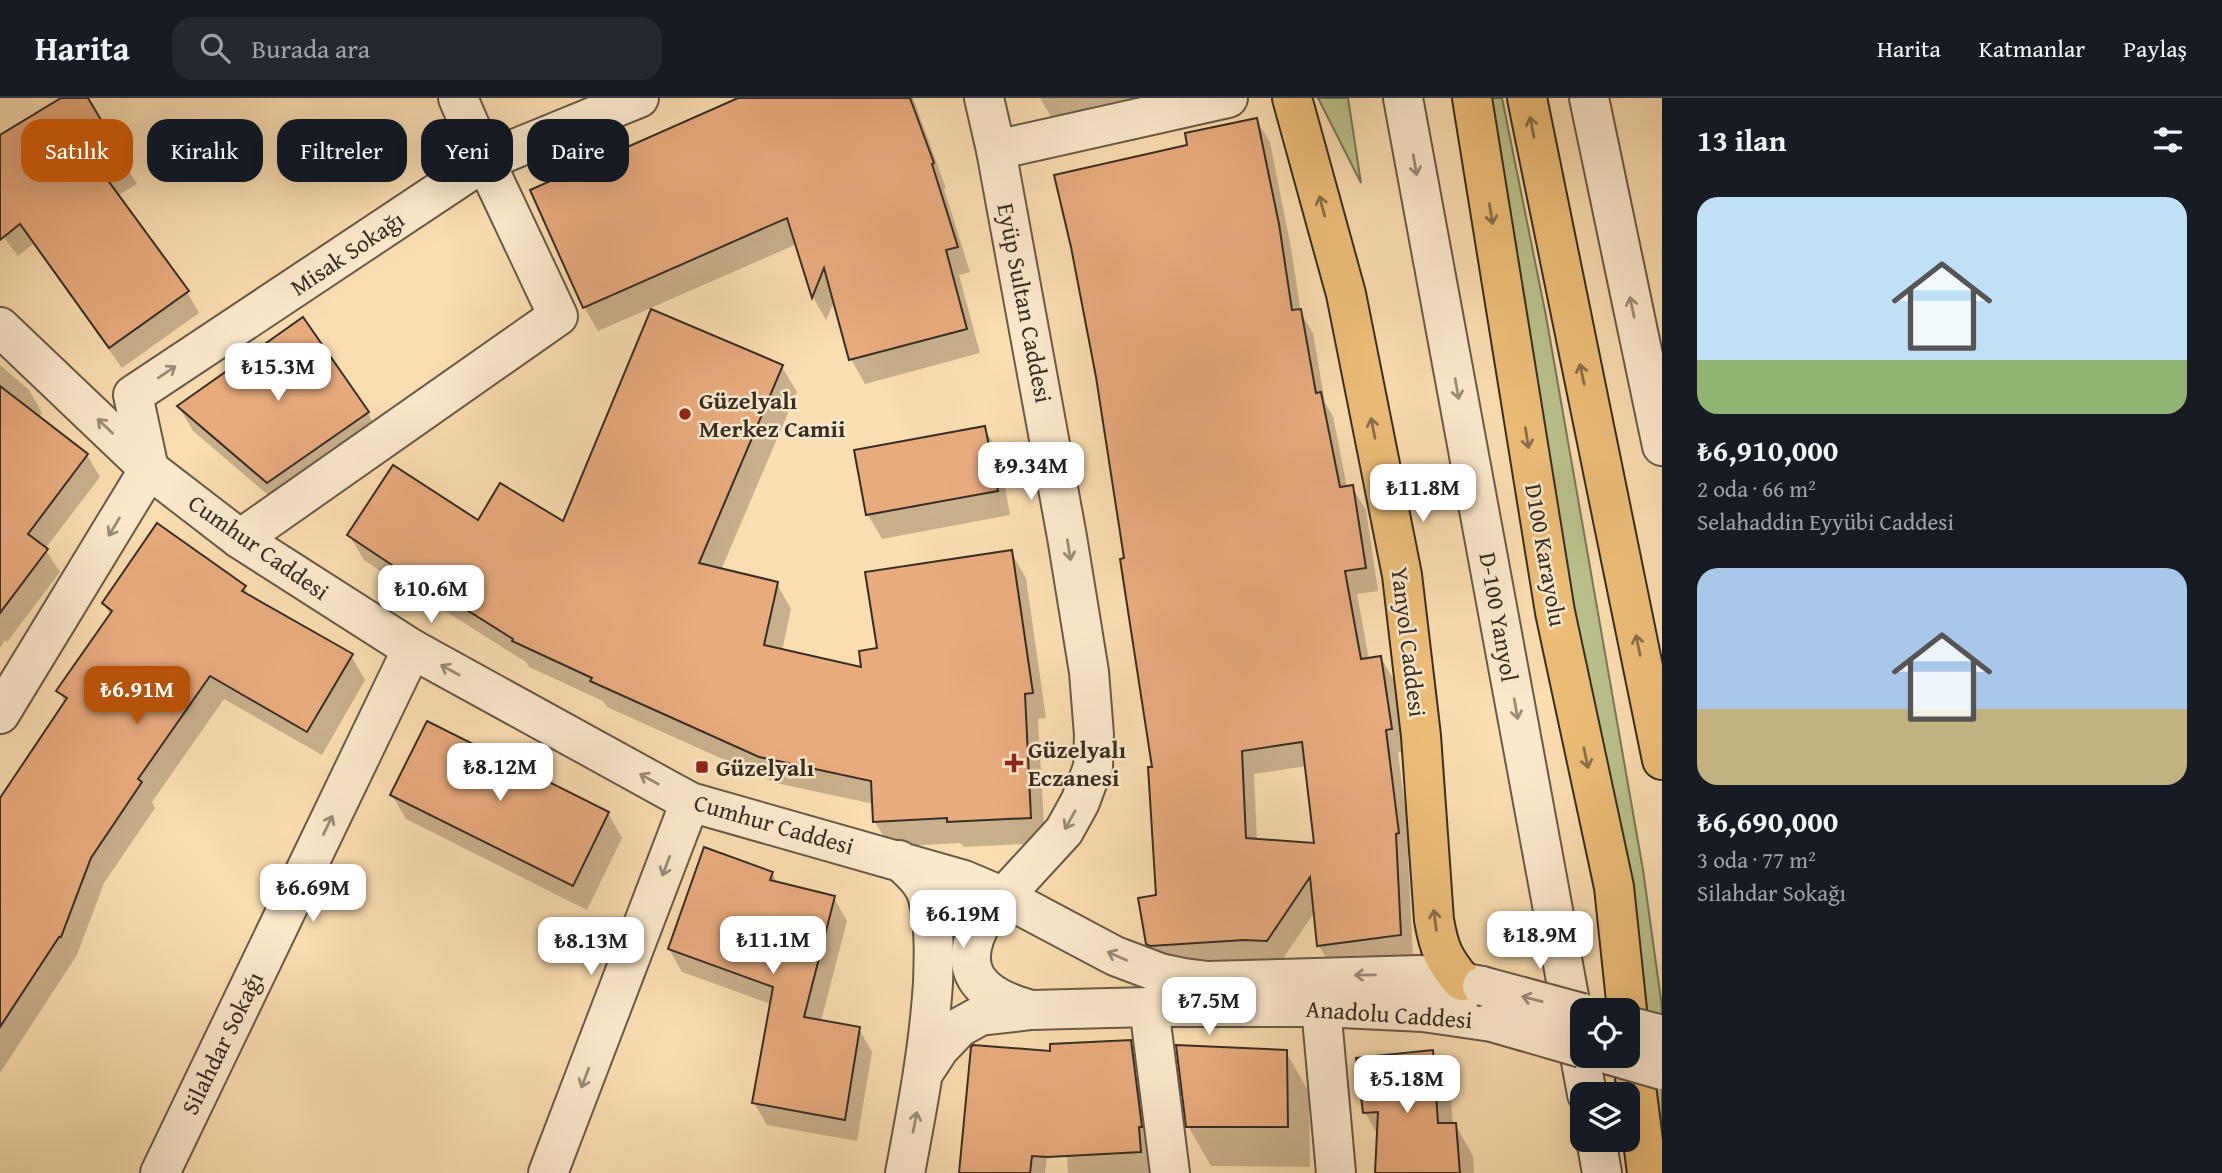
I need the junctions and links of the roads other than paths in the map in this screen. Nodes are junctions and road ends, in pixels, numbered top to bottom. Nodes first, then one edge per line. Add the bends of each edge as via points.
1 (458, 98) edge
2 (639, 98) edge
3 (984, 98) edge
4 (1228, 98) edge
5 (1292, 98) edge
6 (1403, 98) edge
7 (1472, 98) edge
8 (1527, 98) edge
9 (1589, 98) edge
10 (467, 119) edge
11 (513, 150) edge
12 (996, 150) junction
13 (453, 182) edge
14 (495, 182) edge
15 (0, 327) edge
16 (1662, 446) edge
17 (149, 469) junction
18 (240, 539) junction
19 (412, 649) junction
20 (0, 715) edge
21 (1662, 760) edge
22 (690, 802) junction
23 (900, 860) junction
24 (1005, 908) junction
25 (1472, 983) junction
26 (1626, 998) edge
27 (1149, 1007) junction
28 (1321, 1007) junction
29 (1031, 1010) junction
30 (1570, 1010) edge
31 (1640, 1029) edge
32 (1662, 1035) edge
33 (1570, 1045) edge
34 (1640, 1064) edge
35 (1634, 1068) edge
36 (1662, 1070) edge
37 (924, 1072) junction
38 (1585, 1082) edge
39 (1598, 1152) edge
40 (160, 1173) edge
41 (548, 1173) edge
42 (905, 1173) edge
43 (1170, 1173) edge
44 (1336, 1173) edge
45 (1602, 1173) edge
46 (1647, 1173) edge

1 - 10 street
2 - 11 street, Misak Sokağı
3 - 12 street, Eyüp Sultan Caddesi
4 - 12 street
25 -> 5 main road, Yanyol Caddesi via 1447,964 1438,943 1402,575 1346,294
6 -> 38 street, D-100 Yanyol
7 -> 26 main road, D100 Karayolu via 1555,612 1614,887
21 -> 8 main road
16 -> 9 street
12 -> 24 street, Eyüp Sultan Caddesi via 1067,537 1094,735 1093,767 1080,802 1064,831
17 -> 13 street, Misak Sokağı via 133,395
14 - 18 street via 558,316
17 -> 15 street, Cumhur Caddesi
17 - 18 street, Cumhur Caddesi
17 -> 20 street
18 - 19 street, Cumhur Caddesi
22 -> 19 street, Cumhur Caddesi
40 -> 19 street, Silahdar Sokağı
22 - 23 street, Cumhur Caddesi
22 -> 41 street
23 - 24 street, Anadolu Caddesi via 964,880
23 - 37 street via 920,880 928,896 933,930
25 -> 24 street, Anadolu Caddesi via 1421,975 1184,978 1115,956
24 - 29 street via 974,934 973,975 995,997
30 -> 25 street, Anadolu Caddesi, bridge
27 - 28 street, Anadolu Caddesi
27 - 29 street, Anadolu Caddesi
27 - 43 street
28 - 33 street, Anadolu Caddesi, bridge via 1423,1012 1492,1022
28 - 44 street
29 - 37 street, Anadolu Caddesi via 980,1016 960,1027
31 - 32 street, bridge
34 - 36 street, bridge
35 - 46 main road, D100 Karayolu
42 -> 37 street
39 - 45 street

